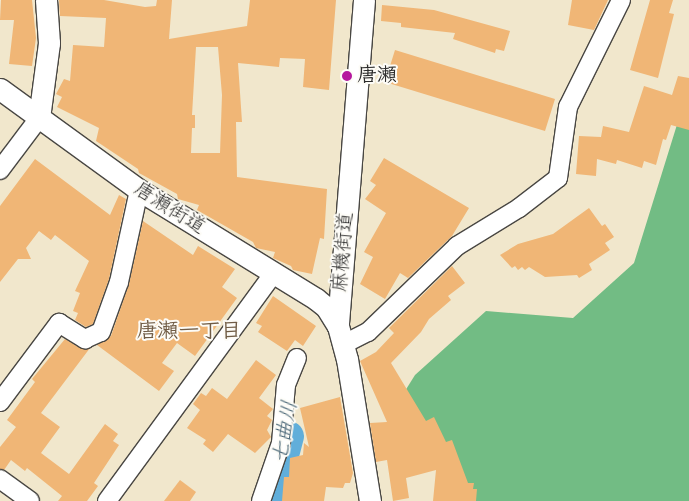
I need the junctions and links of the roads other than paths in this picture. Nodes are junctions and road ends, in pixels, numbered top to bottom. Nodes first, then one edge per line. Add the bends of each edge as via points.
1 (46, 0) edge
2 (364, 0) edge
3 (621, 0) edge
4 (0, 89) edge
5 (39, 118) junction
6 (0, 170) edge
7 (139, 190) junction
8 (274, 274) junction
9 (341, 335) junction
10 (297, 358) dead end
11 (0, 402) edge
12 (0, 479) edge
13 (30, 501) edge
14 (107, 501) edge
15 (261, 501) edge
16 (370, 501) edge

1 - 5 street via 49,43
2 - 9 street, 麻機街道
3 - 9 street via 568,107 558,178 518,208 457,246 368,332
4 - 5 street, 唐瀬街道
5 - 6 street
5 - 7 street, 唐瀬街道
7 - 8 street, 唐瀬街道
7 - 11 street via 119,282 101,332 85,339 59,323
8 - 9 street, 唐瀬街道 via 326,307
8 - 14 street
9 - 16 street, 麻機街道
10 - 15 street via 286,385 281,443
12 - 13 street

